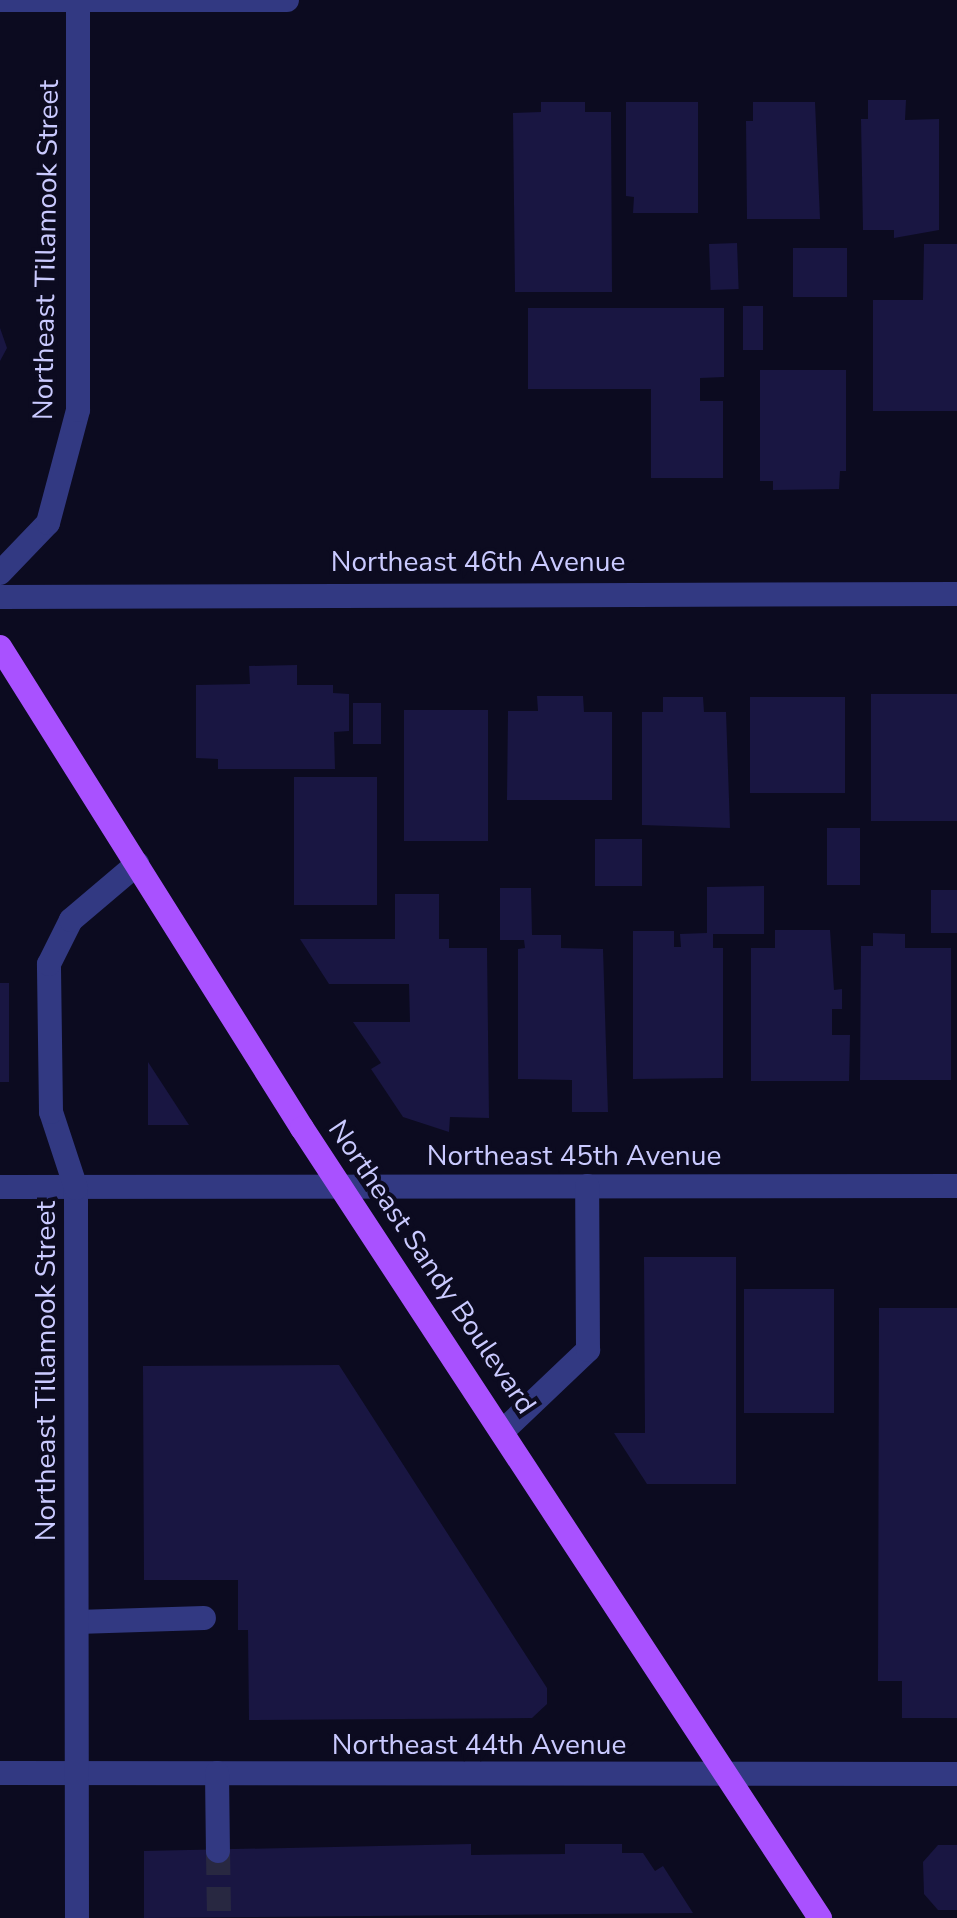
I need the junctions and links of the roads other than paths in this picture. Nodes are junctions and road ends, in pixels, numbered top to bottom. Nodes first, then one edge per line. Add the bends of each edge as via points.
1 (0, 0) edge
2 (287, 0) edge
3 (78, 1) edge
4 (0, 573) edge
5 (957, 594) edge
6 (0, 597) edge
7 (0, 647) edge
8 (137, 864) junction
9 (587, 1186) junction
10 (957, 1186) edge
11 (0, 1187) edge
12 (342, 1187) junction
13 (76, 1188) junction
14 (505, 1429) junction
15 (204, 1618) dead end
16 (77, 1622) junction
17 (0, 1773) edge
18 (77, 1773) junction
19 (217, 1773) junction
20 (729, 1773) junction
21 (957, 1774) edge
22 (218, 1851) tunnel mouth
23 (77, 1918) edge
24 (820, 1918) edge

1 - 3 street
2 - 3 street
3 - 4 street, Northeast Tillamook Street via 78,410 48,523
5 - 6 street, Northeast 46th Avenue
7 - 8 main road, Northeast Sandy Boulevard
8 - 12 main road, Northeast Sandy Boulevard
8 - 13 street, Northeast Tillamook Street via 71,920 49,964 51,1112
9 - 10 street, Northeast 45th Avenue
9 - 12 street, Northeast 45th Avenue
9 - 14 street via 588,1350
11 - 13 street, Northeast 45th Avenue
12 - 13 street, Northeast 45th Avenue
12 - 14 main road, Northeast Sandy Boulevard
13 - 16 street, Northeast Tillamook Street
14 - 20 main road, Northeast Sandy Boulevard
15 - 16 street
16 - 18 street, Northeast Tillamook Street
17 - 18 street, Northeast 44th Avenue
18 - 19 street, Northeast 44th Avenue
18 - 23 street, Northeast Tillamook Street
19 - 20 street, Northeast 44th Avenue
19 - 22 street
20 - 21 street, Northeast 44th Avenue
20 - 24 main road, Northeast Sandy Boulevard

